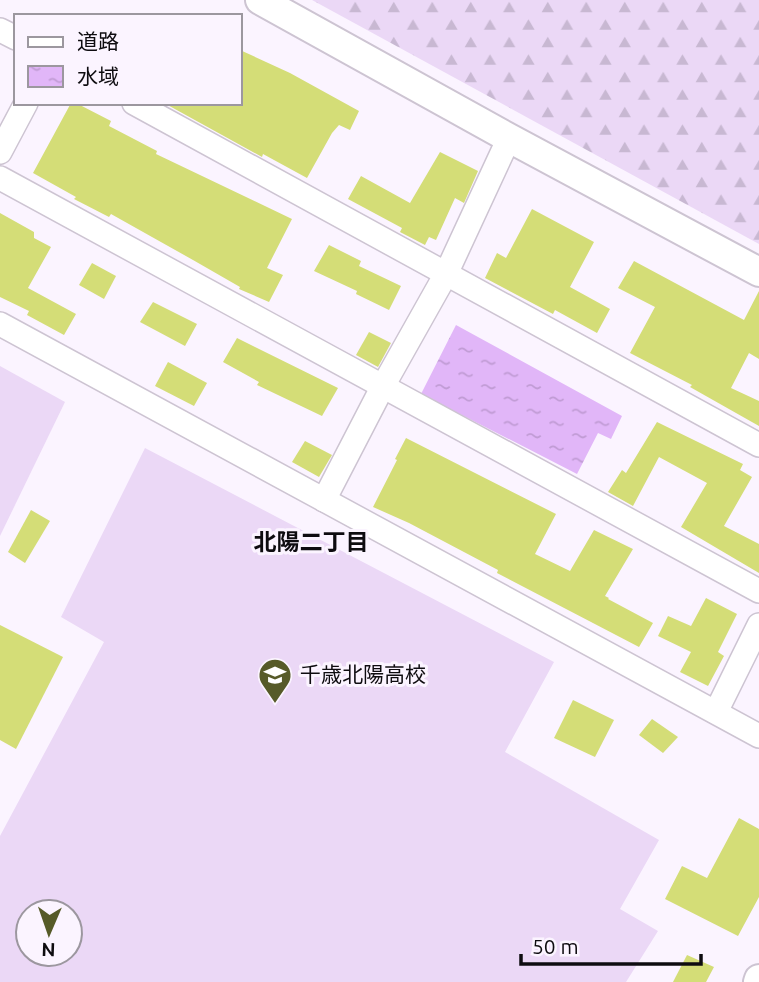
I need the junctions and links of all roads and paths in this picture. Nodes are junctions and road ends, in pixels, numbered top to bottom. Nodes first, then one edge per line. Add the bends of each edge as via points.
1 (260, 0) edge
2 (25, 105) edge
3 (138, 105) edge
4 (509, 138) junction
5 (0, 152) edge
6 (0, 178) edge
7 (759, 272) edge
8 (446, 274) junction
9 (0, 324) edge
10 (383, 386) junction
11 (759, 445) edge
12 (324, 500) junction
13 (759, 591) edge
14 (759, 625) edge
15 (716, 712) junction
16 (759, 736) edge

1 - 4 street
2 - 5 street
3 - 8 street
4 - 7 street
4 - 8 street
6 - 10 street
8 - 10 street
8 - 11 street
9 - 12 street
10 - 12 street
10 - 13 street
12 - 15 street
14 - 15 street
15 - 16 street

